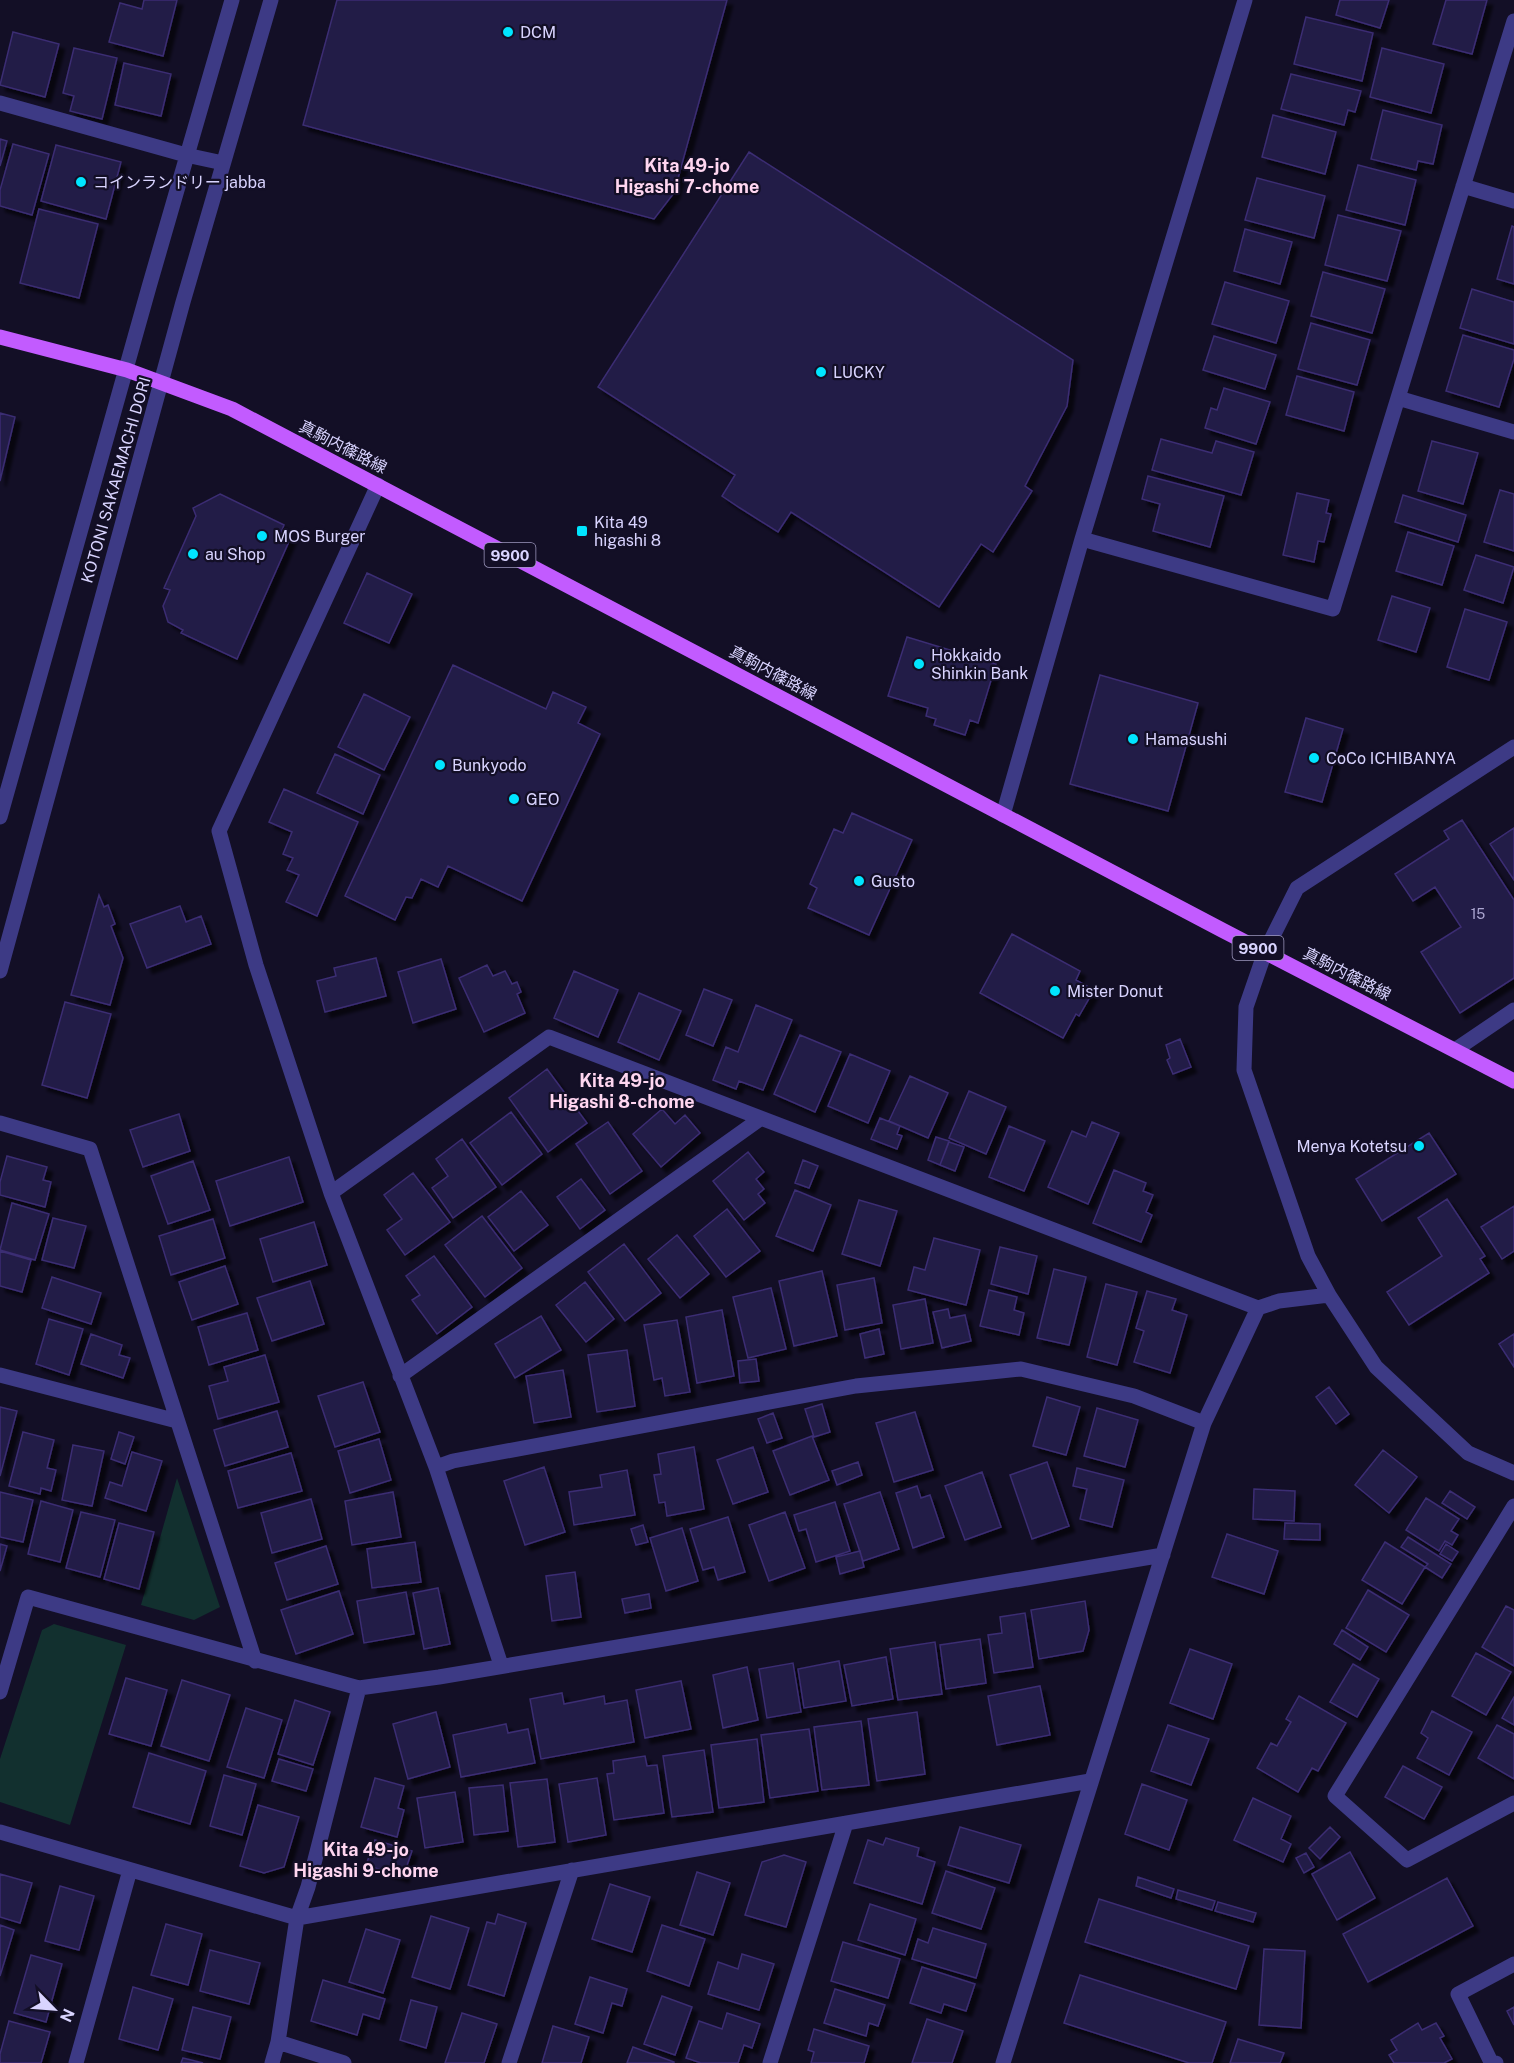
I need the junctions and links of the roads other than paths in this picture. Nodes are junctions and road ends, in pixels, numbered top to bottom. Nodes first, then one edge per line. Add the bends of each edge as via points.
1 (232, 0) edge
2 (272, 0) edge
3 (1245, 0) edge
4 (1514, 21) edge
5 (0, 103) edge
6 (186, 155) junction
7 (223, 163) junction
8 (1463, 186) junction
9 (1514, 201) edge
10 (0, 337) edge
11 (127, 370) junction
12 (162, 382) junction
13 (1398, 398) junction
14 (1514, 432) edge
15 (378, 485) junction
16 (1082, 539) junction
17 (1514, 747) edge
18 (1003, 815) junction
19 (0, 817) edge
20 (1265, 952) junction
21 (0, 971) edge
22 (1514, 1010) edge
23 (1455, 1050) junction
24 (1514, 1081) edge
25 (760, 1119) junction
26 (0, 1123) edge
27 (331, 1193) junction
28 (1329, 1295) junction
29 (1258, 1308) junction
30 (0, 1375) edge
31 (400, 1376) junction
32 (177, 1420) junction
33 (1204, 1423) junction
34 (436, 1467) junction
35 (1514, 1473) edge
36 (1514, 1506) edge
37 (1163, 1555) junction
38 (255, 1660) junction
39 (501, 1665) junction
40 (359, 1688) junction
41 (0, 1692) edge
42 (1090, 1781) junction
43 (1514, 1803) edge
44 (846, 1823) junction
45 (0, 1832) edge
46 (130, 1870) junction
47 (572, 1870) junction
48 (297, 1918) junction
49 (1514, 1964) edge
50 (278, 2042) junction
51 (76, 2063) edge
52 (272, 2063) edge
53 (344, 2063) edge
54 (509, 2063) edge
55 (770, 2063) edge
56 (1003, 2063) edge
57 (1496, 2063) edge

1 - 6 street, KOTONI SAKAEMACHI DORI
2 - 7 street, KOTONI SAKAEMACHI DORI
3 - 16 street
4 - 8 street
5 - 6 street
6 - 7 street
6 - 11 street, KOTONI SAKAEMACHI DORI
7 - 12 street, KOTONI SAKAEMACHI DORI
8 - 9 street
8 - 13 street
10 - 11 main road, 真駒内篠路線 / 9900
11 - 12 main road, 真駒内篠路線 / 9900
11 - 19 street, KOTONI SAKAEMACHI DORI
12 - 15 main road, 真駒内篠路線 / 9900 via 232,409
12 - 21 street, KOTONI SAKAEMACHI DORI
13 - 14 street
13 - 16 street via 1333,609
15 - 18 main road, 真駒内篠路線 / 9900
15 - 27 street via 219,831 256,965
16 - 18 street
17 - 20 street via 1297,888
18 - 20 main road, 真駒内篠路線 / 9900
20 - 23 main road, 真駒内篠路線 / 9900
20 - 28 street via 1246,1007 1244,1070 1308,1256
22 - 23 street
23 - 24 main road, 真駒内篠路線 / 9900
25 - 27 street via 549,1037
25 - 29 street
25 - 31 street
26 - 32 street via 90,1149
27 - 31 street
28 - 29 street via 1279,1301
28 - 35 street via 1376,1367 1468,1454
29 - 33 street
30 - 32 street
31 - 34 street
32 - 38 street
33 - 34 street via 1134,1396 1021,1369 856,1386
33 - 37 street
34 - 39 street
36 - 43 street via 1335,1796 1407,1860
37 - 39 street
37 - 42 street
38 - 40 street
38 - 41 street via 28,1597
39 - 40 street
40 - 48 street
42 - 44 street
42 - 56 street
44 - 47 street
44 - 55 street
45 - 46 street
46 - 48 street
46 - 51 street
47 - 48 street
47 - 54 street
48 - 50 street
49 - 57 street via 1458,1994 1491,2061
50 - 52 street
50 - 53 street

